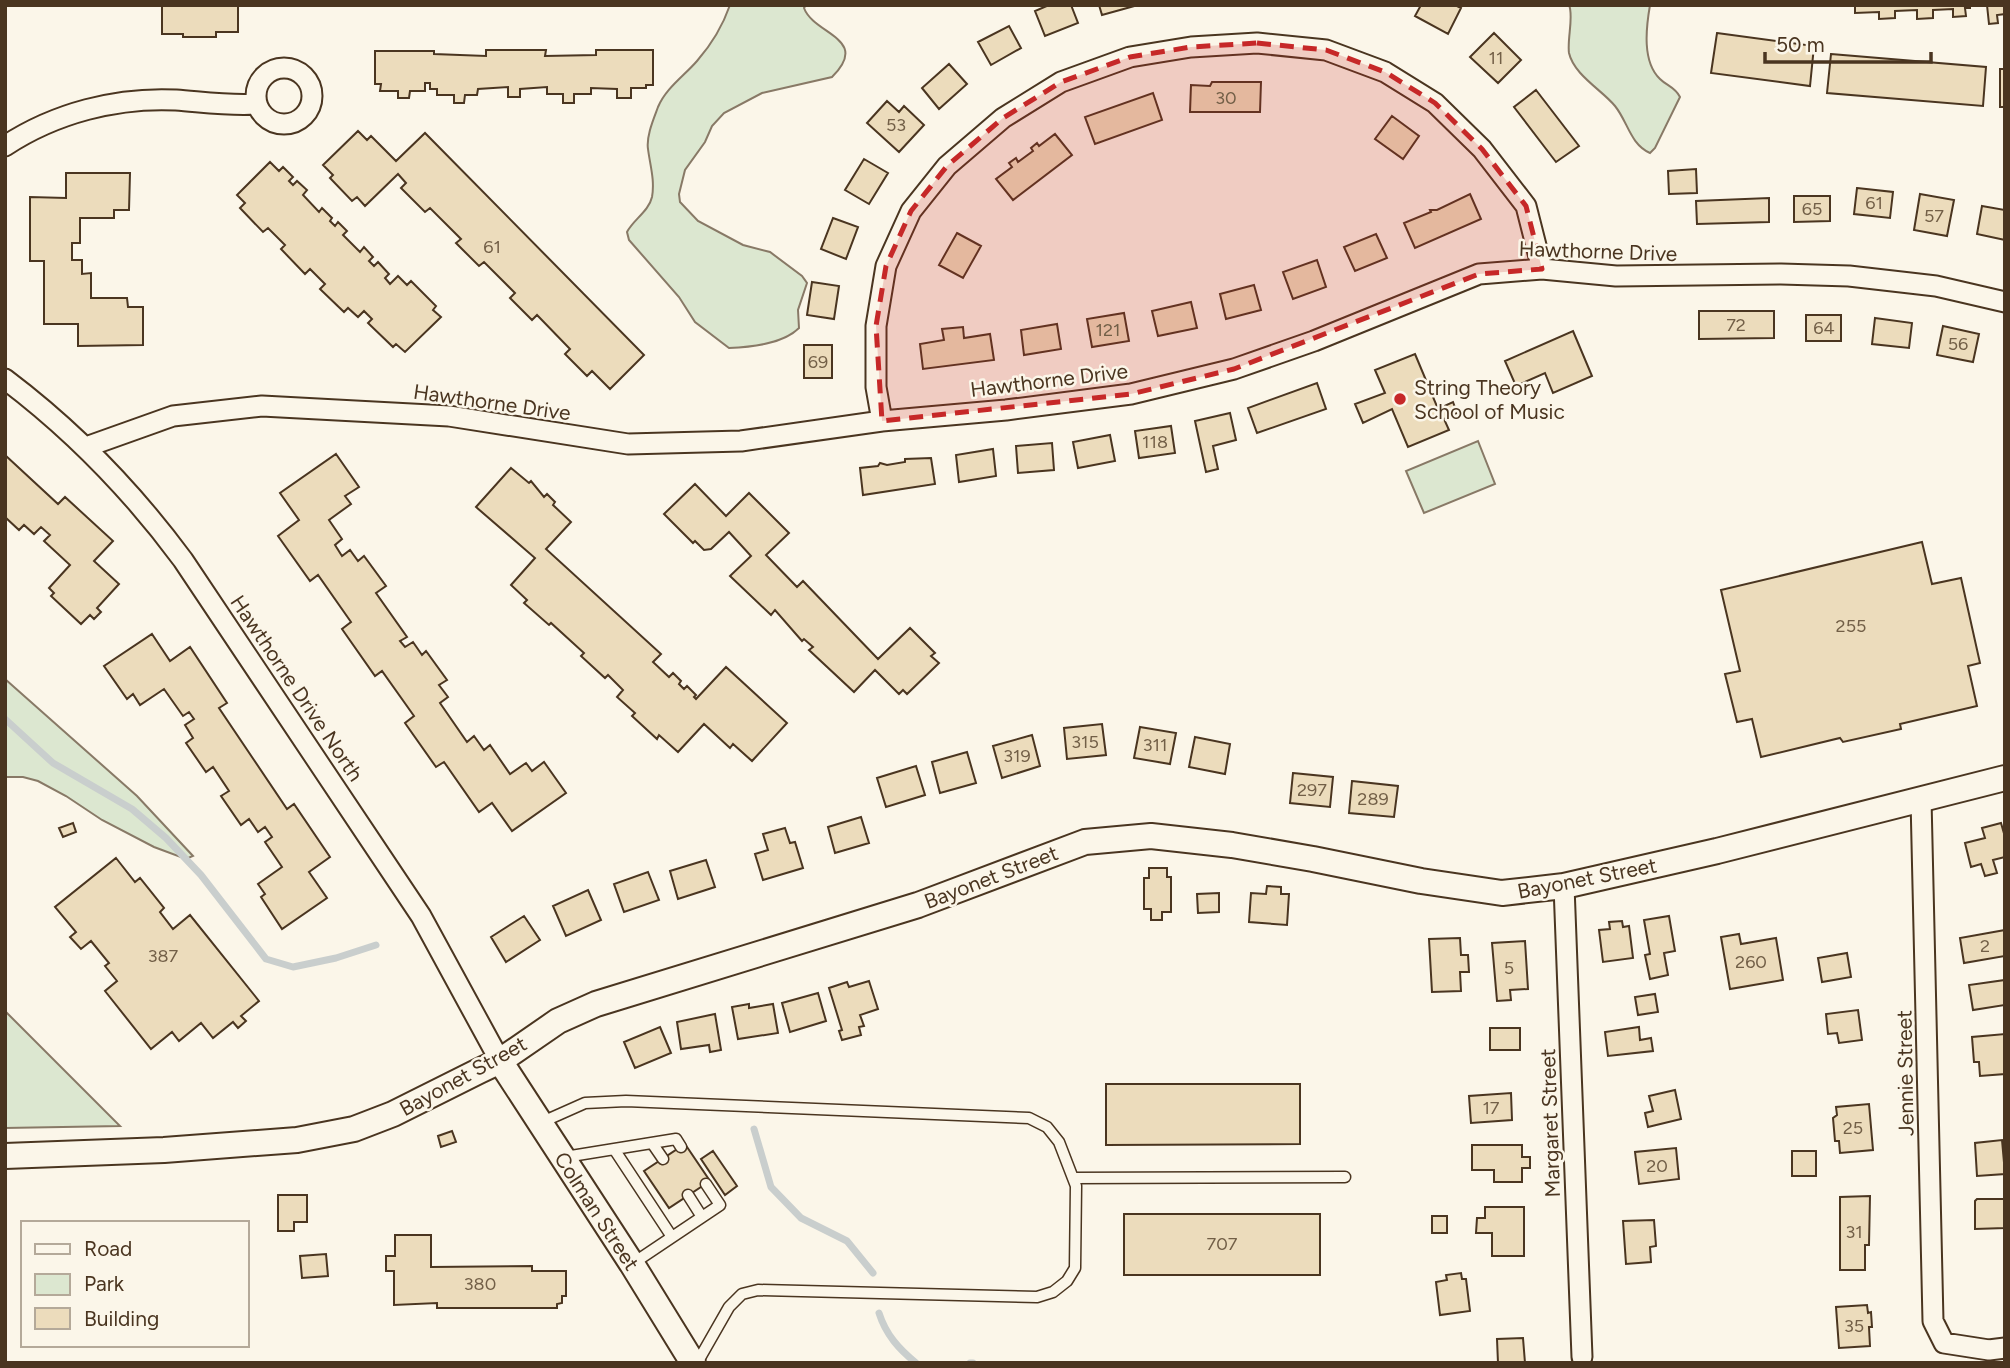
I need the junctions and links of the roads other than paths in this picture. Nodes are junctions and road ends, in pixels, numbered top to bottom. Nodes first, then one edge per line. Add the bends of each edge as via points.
1 (257, 104) dead end
2 (5, 146) edge
3 (1542, 269) junction
4 (2005, 302) edge
5 (5, 379) edge
6 (882, 421) junction
7 (86, 447) junction
8 (2005, 778) edge
9 (1921, 799) junction
10 (1564, 887) junction
11 (500, 1061) junction
12 (539, 1124) junction
13 (652, 1143) junction
14 (681, 1147) dead end
15 (614, 1149) junction
16 (5, 1156) edge
17 (562, 1157) junction
18 (663, 1159) dead end
19 (1345, 1177) dead end
20 (1073, 1178) junction
21 (706, 1184) dead end
22 (688, 1195) dead end
23 (702, 1217) junction
24 (672, 1237) junction
25 (632, 1264) junction
26 (2005, 1348) edge
27 (1582, 1357) dead end
28 (695, 1363) edge

1 - 2 street via 161,100 115,104 54,121
3 - 4 street, Hawthorne Drive via 1616,276 1849,276 1936,286
3 - 6 street, Hawthorne Drive via 1479,274 1234,369 1131,394
3 - 6 street via 1526,206 1482,149 1435,103 1385,72 1326,50 1257,43 1130,57 1061,82 1003,118 947,166 911,212 886,266 876,326 876,387
5 - 7 street, Hawthorne Drive North
6 - 7 street, Hawthorne Drive via 741,441 628,444 449,415 261,406 173,416
7 - 11 street, Hawthorne Drive North via 150,516 206,592 421,916
8 - 9 street, Bayonet Street
9 - 10 street, Bayonet Street
9 - 26 street, Jennie Street via 1933,1321 1944,1343
10 - 11 street, Bayonet Street via 1502,893 1245,847 1151,836 1085,842 918,905 596,1004 558,1021
10 - 27 street, Margaret Street
11 - 12 street, Colman Street
11 - 16 street, Bayonet Street via 391,1115 354,1129 297,1140
12 - 17 street, Colman Street
12 - 20 lane via 585,1103 626,1101 1029,1118 1047,1127 1059,1142
13 - 14 lane via 676,1139
13 - 15 lane
13 - 18 lane
15 - 17 lane
15 - 24 lane
17 - 25 street, Colman Street
19 - 20 lane
20 - 28 lane via 1074,1268 1053,1292 1037,1297 758,1290 742,1294 729,1307
21 - 23 lane via 720,1205
22 - 23 lane
23 - 24 lane
24 - 25 lane
25 - 28 street, Colman Street

